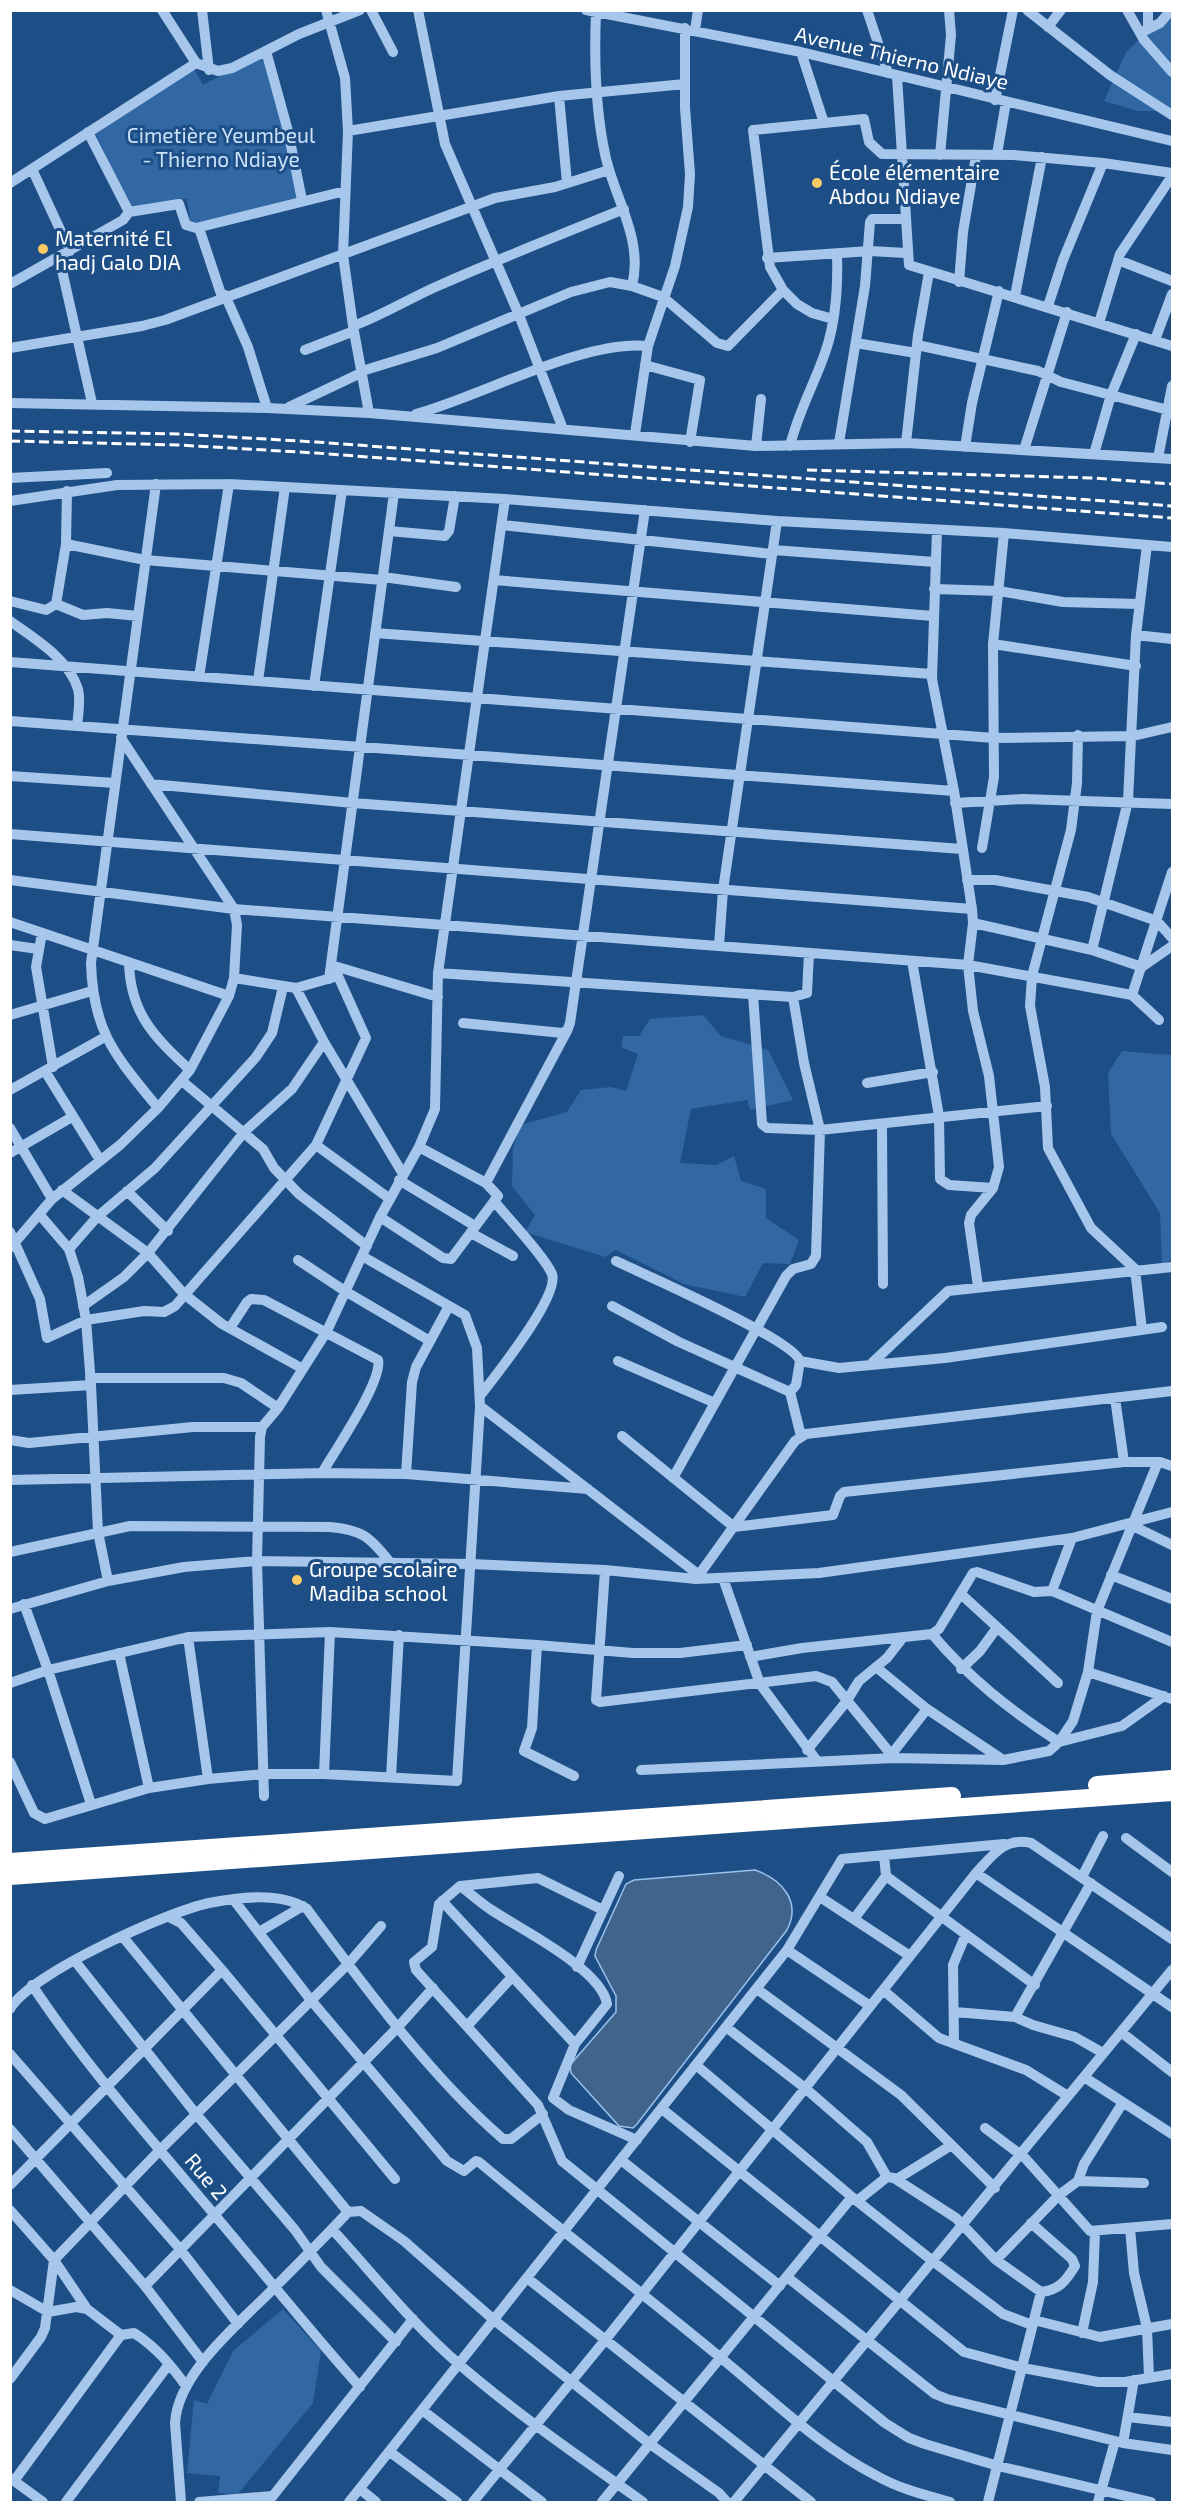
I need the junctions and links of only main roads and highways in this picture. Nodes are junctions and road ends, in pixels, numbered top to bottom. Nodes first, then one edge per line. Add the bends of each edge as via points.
1 (1173, 1779) edge
2 (1173, 1792) edge
3 (10, 1862) edge
4 (10, 1876) edge

1 - 3 highway
2 - 4 highway

